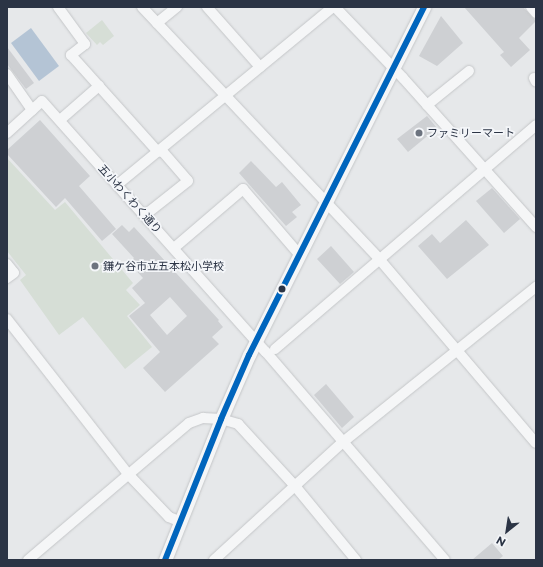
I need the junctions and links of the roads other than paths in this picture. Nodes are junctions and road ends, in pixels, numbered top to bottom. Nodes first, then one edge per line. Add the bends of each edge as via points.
1 (58, 7) edge
2 (142, 7) edge
3 (177, 7) edge
4 (207, 7) edge
5 (334, 7) edge
6 (424, 7) edge
7 (531, 7) edge
8 (536, 13) edge
9 (157, 23) junction
10 (260, 67) junction
11 (393, 68) junction
12 (469, 71) dead end
13 (7, 74) edge
14 (99, 86) junction
15 (226, 95) junction
16 (427, 106) junction
17 (32, 110) junction
18 (60, 120) junction
19 (536, 125) edge
20 (8, 130) edge
21 (157, 151) junction
22 (484, 170) junction
23 (117, 185) junction
24 (326, 201) junction
25 (144, 215) junction
26 (536, 227) edge
27 (174, 248) junction
28 (299, 254) junction
29 (380, 260) junction
30 (7, 264) edge
31 (7, 278) edge
32 (536, 287) edge
33 (7, 319) edge
34 (256, 341) junction
35 (275, 349) dead end
36 (457, 351) junction
37 (221, 419) junction
38 (343, 442) junction
39 (536, 443) edge
40 (129, 475) junction
41 (295, 486) junction
42 (179, 521) junction
43 (28, 560) edge
44 (166, 560) edge
45 (214, 560) edge
46 (356, 560) edge
47 (445, 560) edge

1 - 14 street via 85,44 71,55
2 - 9 street
3 - 9 street
4 - 10 street
5 - 10 street
5 - 11 street
6 - 11 street
7 - 8 street
9 - 15 street
10 - 15 street
11 - 16 street
11 - 24 street
12 - 16 street
13 - 17 street
14 - 18 street
14 - 21 street
15 - 21 street
15 - 24 street
16 - 22 street
17 - 18 street, 五小わくわく通り via 42,101
17 - 20 street
18 - 23 street, 五小わくわく通り
19 - 22 street
21 - 23 street
21 - 25 street via 163,152 188,181
22 - 26 street
22 - 29 street
23 - 25 street, 五小わくわく通り
24 - 28 street
24 - 29 street
25 - 27 street, 五小わくわく通り
27 - 28 street via 243,189
27 - 34 street, 五小わくわく通り
28 - 34 street
29 - 35 street
29 - 36 street
30 - 31 street via 14,273
32 - 36 street
33 - 40 street
34 - 37 street
34 - 38 street, 五小わくわく通り
36 - 38 street
36 - 39 street
37 - 40 street via 203,418 189,423
37 - 41 street via 238,424
37 - 42 street
38 - 41 street
38 - 47 street, 五小わくわく通り
40 - 42 street via 168,517
40 - 43 street
41 - 45 street
41 - 46 street
42 - 44 street

